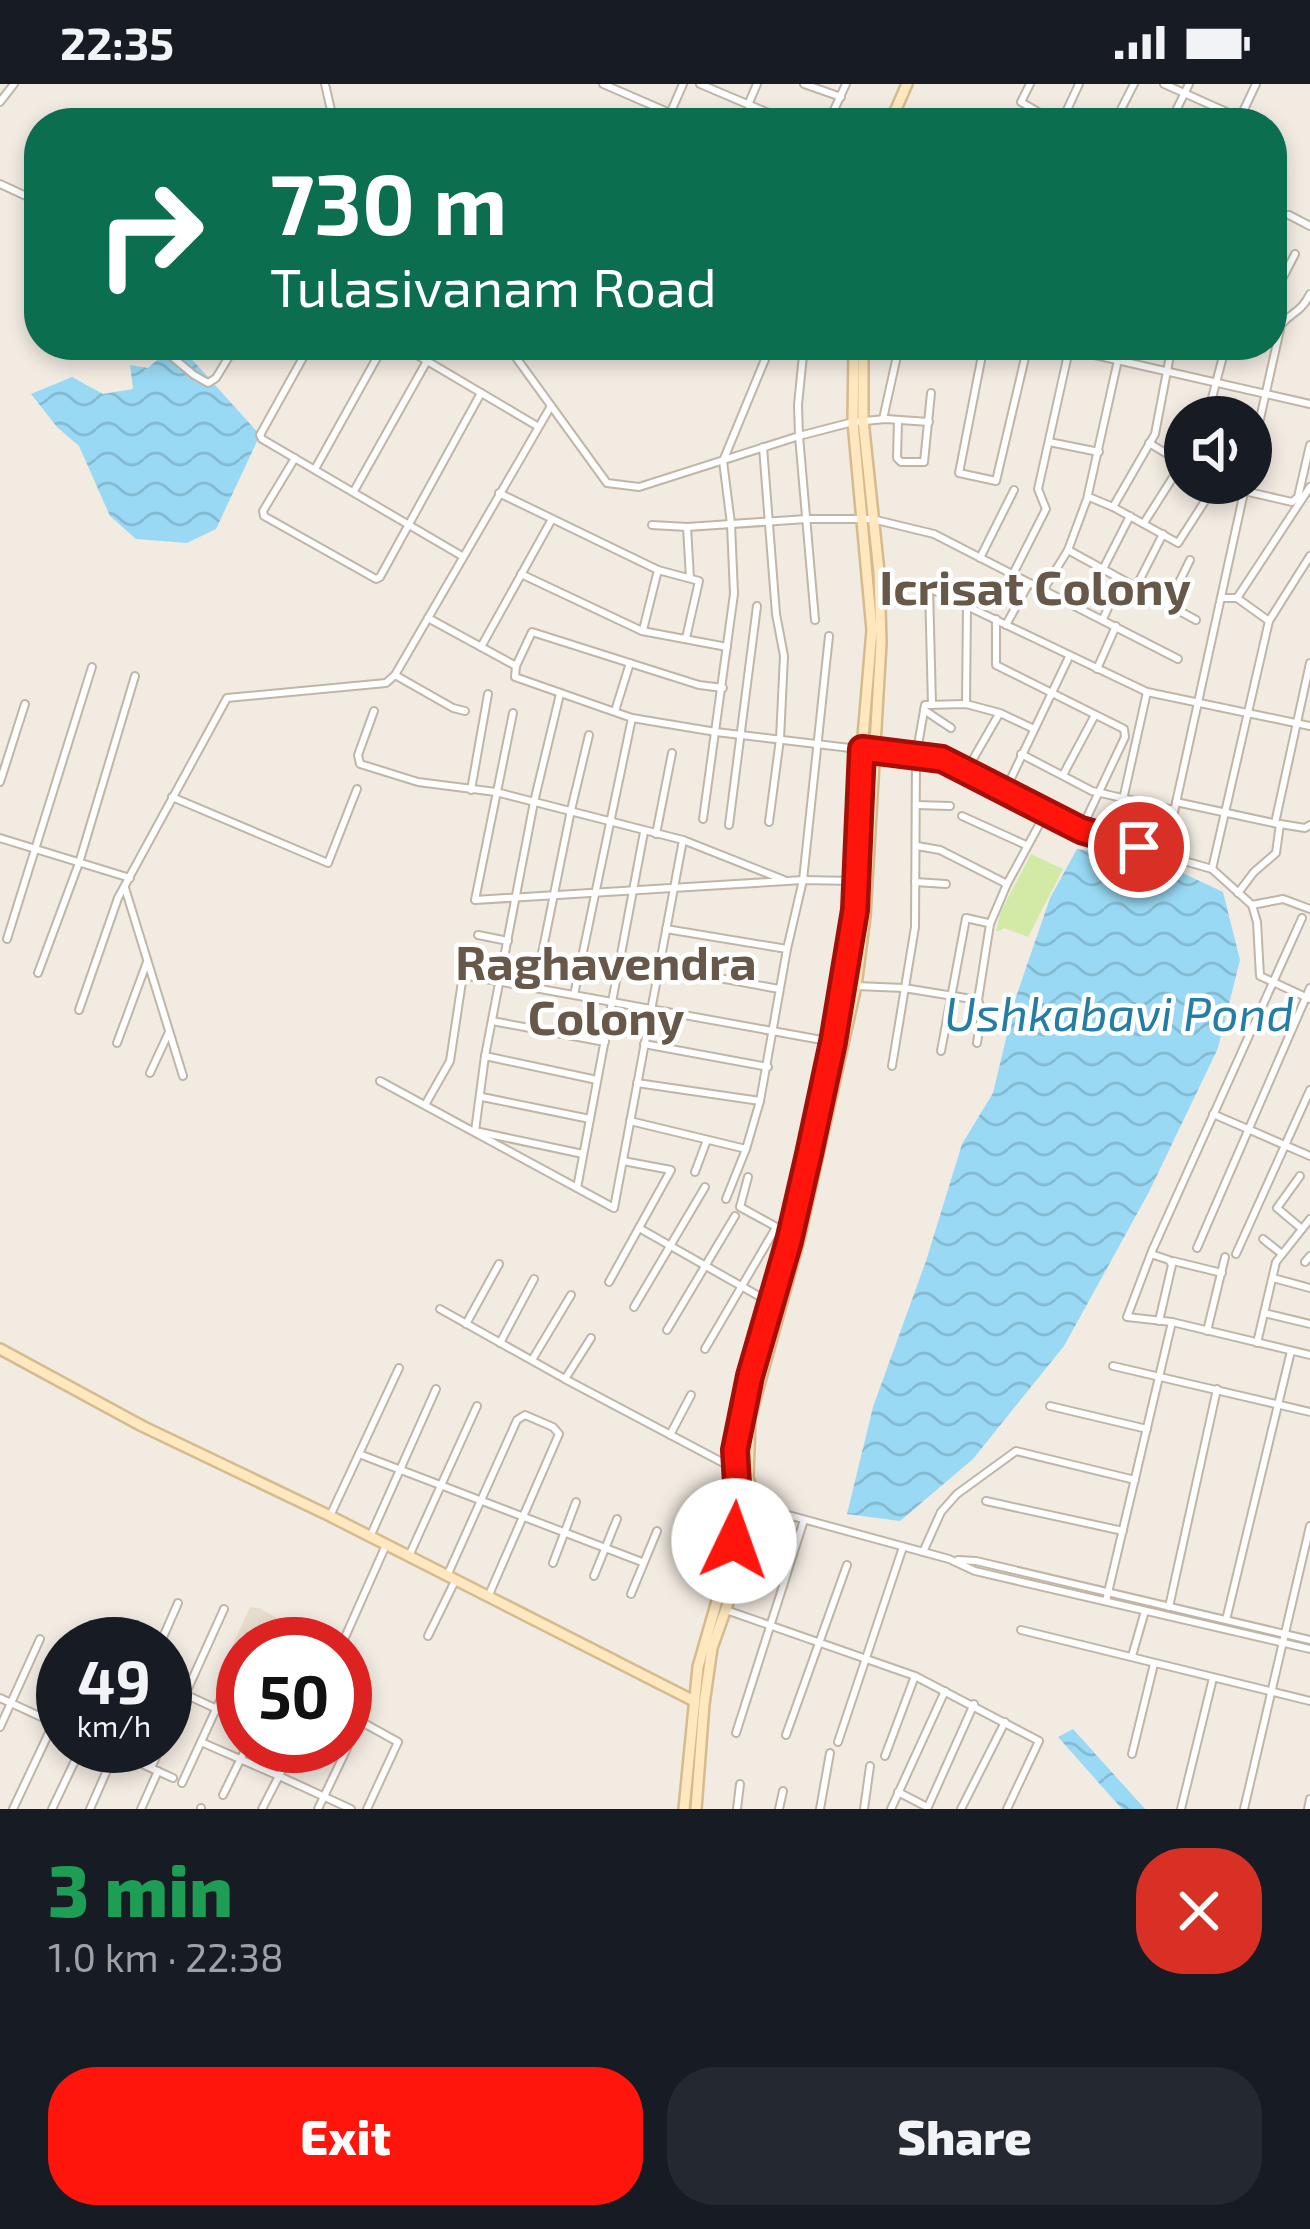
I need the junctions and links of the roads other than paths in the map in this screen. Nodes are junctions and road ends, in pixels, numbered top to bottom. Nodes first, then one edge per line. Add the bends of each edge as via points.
1 (14, 84) edge
2 (603, 84) edge
3 (700, 84) edge
4 (757, 84) edge
5 (804, 84) edge
6 (846, 84) edge
7 (1030, 84) edge
8 (1164, 84) edge
9 (1189, 84) edge
10 (1184, 93) junction
11 (841, 97) junction
12 (0, 102) edge
13 (748, 105) junction
14 (658, 108) edge
15 (755, 108) edge
16 (836, 108) edge
17 (1032, 108) edge
18 (1177, 108) edge
19 (1214, 108) edge
20 (1289, 215) dead end
21 (1310, 226) edge
22 (1295, 254) dead end
23 (1287, 269) edge
24 (1310, 294) edge
25 (1287, 318) edge
26 (176, 360) edge
27 (227, 360) edge
28 (302, 360) edge
29 (376, 360) edge
30 (518, 360) edge
31 (766, 360) edge
32 (802, 360) edge
33 (855, 360) edge
34 (862, 360) edge
35 (896, 360) edge
36 (981, 360) edge
37 (1024, 360) edge
38 (1070, 360) edge
39 (1118, 360) joint
40 (1169, 360) edge
41 (1222, 360) edge
42 (1273, 360) edge
43 (427, 361) joint
44 (1167, 371) junction
45 (1216, 382) junction
46 (931, 392) dead end
47 (481, 394) junction
48 (1265, 394) junction
49 (1212, 396) edge
50 (1310, 404) edge
51 (551, 406) junction
52 (883, 419) junction
53 (898, 420) junction
54 (858, 421) junction
55 (928, 422) junction
56 (538, 426) junction
57 (800, 436) junction
58 (1048, 442) junction
59 (1149, 443) junction
60 (1310, 445) edge
61 (764, 447) junction
62 (1099, 452) junction
63 (1164, 452) edge
64 (295, 458) junction
65 (722, 461) junction
66 (315, 469) junction
67 (1310, 488) edge
68 (1014, 490) dead end
69 (354, 491) junction
70 (499, 493) junction
71 (1164, 494) edge
72 (1088, 496) junction
73 (1272, 496) edge
74 (1203, 504) edge
75 (1241, 504) edge
76 (1113, 507) junction
77 (1130, 516) junction
78 (553, 518) junction
79 (807, 519) junction
80 (867, 519) junction
81 (769, 521) junction
82 (409, 524) junction
83 (731, 524) junction
84 (1144, 524) junction
85 (652, 525) dead end
86 (687, 527) junction
87 (1162, 534) junction
88 (1068, 550) junction
89 (462, 556) junction
90 (1310, 556) edge
91 (980, 558) junction
92 (1190, 560) dead end
93 (1103, 569) junction
94 (658, 570) junction
95 (521, 574) junction
96 (1013, 574) junction
97 (690, 578) junction
98 (1121, 579) junction
99 (1029, 583) junction
100 (1136, 587) junction
101 (1043, 590) junction
102 (1222, 598) junction
103 (1238, 598) junction
104 (1168, 604) junction
105 (967, 605) junction
106 (757, 606) dead end
107 (428, 618) junction
108 (995, 619) junction
109 (1103, 619) junction
110 (815, 620) dead end
111 (1196, 620) dead end
112 (1269, 621) junction
113 (1006, 625) junction
114 (1116, 626) junction
115 (642, 632) junction
116 (829, 635) dead end
117 (686, 638) junction
118 (481, 646) junction
119 (728, 647) junction
120 (1069, 657) junction
121 (1178, 659) dead end
122 (630, 663) junction
123 (1310, 663) edge
124 (517, 666) junction
125 (92, 667) dead end
126 (1097, 669) junction
127 (395, 675) junction
128 (135, 676) dead end
129 (723, 688) junction
130 (1147, 692) junction
131 (1052, 693) junction
132 (488, 694) dead end
133 (560, 694) junction
134 (1198, 700) junction
135 (25, 704) dead end
136 (966, 704) junction
137 (928, 707) junction
138 (374, 711) dead end
139 (465, 711) dead end
140 (615, 712) junction
141 (1247, 712) junction
142 (513, 713) dead end
143 (1000, 713) junction
144 (1095, 715) junction
145 (632, 718) junction
146 (1296, 723) junction
147 (1310, 726) edge
148 (950, 728) dead end
149 (1034, 729) junction
150 (716, 732) junction
151 (589, 735) dead end
152 (742, 735) junction
153 (780, 739) junction
154 (818, 744) junction
155 (868, 750) junction
156 (672, 753) dead end
157 (1021, 754) junction
158 (916, 756) junction
159 (965, 773) junction
160 (1063, 776) junction
161 (0, 782) edge
162 (357, 789) dead end
163 (471, 790) junction
164 (496, 792) junction
165 (1004, 793) junction
166 (1100, 793) junction
167 (172, 797) junction
168 (1122, 798) junction
169 (534, 802) junction
170 (916, 805) junction
171 (950, 806) dead end
172 (1175, 806) junction
173 (571, 810) junction
174 (1046, 812) junction
175 (1223, 813) junction
176 (962, 816) dead end
177 (703, 819) dead end
178 (609, 821) junction
179 (769, 822) dead end
180 (1277, 823) junction
181 (729, 825) dead end
182 (1310, 825) edge
183 (1081, 830) junction
184 (644, 832) junction
185 (656, 834) junction
186 (0, 838) edge
187 (682, 840) junction
188 (1114, 841) junction
189 (1026, 845) junction
190 (916, 846) junction
191 (34, 849) junction
192 (1165, 854) junction
193 (79, 863) junction
194 (1212, 868) junction
195 (130, 878) junction
196 (803, 880) junction
197 (858, 880) junction
198 (787, 881) junction
199 (915, 882) junction
200 (946, 884) dead end
201 (1007, 884) junction
202 (125, 888) junction
203 (674, 888) junction
204 (633, 891) junction
205 (1238, 893) junction
206 (594, 894) junction
207 (554, 896) junction
208 (516, 899) junction
209 (1252, 905) junction
210 (1310, 909) edge
211 (1302, 918) dead end
212 (990, 923) junction
213 (666, 929) junction
214 (478, 935) dead end
215 (7, 939) dead end
216 (508, 941) junction
217 (787, 949) junction
218 (148, 960) junction
219 (659, 967) junction
220 (38, 973) dead end
221 (500, 981) junction
222 (1272, 983) junction
223 (856, 986) junction
224 (535, 988) junction
225 (779, 988) junction
226 (904, 988) junction
227 (574, 995) junction
228 (952, 995) junction
229 (1309, 995) edge
230 (978, 1000) junction
231 (612, 1002) junction
232 (651, 1009) junction
233 (80, 1010) dead end
234 (491, 1021) junction
235 (169, 1031) junction
236 (773, 1031) junction
237 (604, 1042) junction
238 (976, 1042) dead end
239 (117, 1043) dead end
240 (838, 1043) junction
241 (644, 1044) junction
242 (940, 1051) dead end
243 (485, 1056) junction
244 (892, 1066) dead end
245 (768, 1067) junction
246 (150, 1072) dead end
247 (183, 1076) dead end
248 (597, 1080) junction
249 (380, 1081) dead end
250 (637, 1083) junction
251 (1310, 1090) edge
252 (481, 1097) junction
253 (760, 1101) junction
254 (425, 1105) junction
255 (1213, 1114) junction
256 (590, 1119) junction
257 (630, 1120) junction
258 (1249, 1129) junction
259 (475, 1131) junction
260 (707, 1140) junction
261 (1286, 1145) junction
262 (746, 1149) junction
263 (584, 1154) junction
264 (1310, 1156) edge
265 (622, 1161) junction
266 (695, 1172) dead end
267 (1300, 1176) dead end
268 (748, 1177) dead end
269 (705, 1187) dead end
270 (577, 1188) junction
271 (726, 1199) dead end
272 (735, 1216) dead end
273 (1310, 1219) edge
274 (639, 1228) junction
275 (1302, 1229) junction
276 (774, 1231) dead end
277 (790, 1235) junction
278 (1263, 1239) dead end
279 (670, 1246) junction
280 (1196, 1247) dead end
281 (1150, 1254) junction
282 (1236, 1254) dead end
283 (1282, 1254) junction
284 (1225, 1257) dead end
285 (1169, 1260) junction
286 (500, 1264) dead end
287 (705, 1265) junction
288 (1222, 1273) junction
289 (1271, 1278) junction
290 (534, 1279) dead end
291 (609, 1282) dead end
292 (742, 1286) junction
293 (1310, 1288) edge
294 (571, 1295) dead end
295 (771, 1304) junction
296 (634, 1307) dead end
297 (440, 1309) dead end
298 (1264, 1312) junction
299 (1159, 1321) junction
300 (1172, 1322) junction
301 (466, 1324) junction
302 (1310, 1324) edge
303 (667, 1330) dead end
304 (1207, 1331) junction
305 (591, 1338) dead end
306 (500, 1343) junction
307 (1257, 1343) junction
308 (0, 1349) edge
309 (705, 1349) dead end
310 (1291, 1351) junction
311 (1310, 1355) edge
312 (532, 1360) junction
313 (1113, 1366) dead end
314 (399, 1368) dead end
315 (1160, 1375) junction
316 (565, 1379) junction
317 (436, 1389) dead end
318 (1217, 1389) junction
319 (691, 1395) dead end
320 (1278, 1404) junction
321 (477, 1406) dead end
322 (1050, 1406) dead end
323 (1310, 1412) edge
324 (1147, 1429) junction
325 (670, 1435) junction
326 (359, 1454) junction
327 (736, 1469) junction
328 (399, 1471) junction
329 (1135, 1480) junction
330 (442, 1487) junction
331 (737, 1501) junction
332 (986, 1501) dead end
333 (481, 1502) junction
334 (576, 1502) dead end
335 (756, 1506) junction
336 (330, 1516) junction
337 (521, 1516) junction
338 (617, 1520) dead end
339 (804, 1520) junction
340 (1310, 1526) edge
341 (657, 1531) dead end
342 (1123, 1531) junction
343 (565, 1533) junction
344 (370, 1538) junction
345 (734, 1541) junction
346 (386, 1545) junction
347 (750, 1545) junction
348 (903, 1547) junction
349 (606, 1548) junction
350 (923, 1552) junction
351 (409, 1556) junction
352 (554, 1562) dead end
353 (643, 1562) junction
354 (848, 1565) dead end
355 (595, 1576) dead end
356 (451, 1578) junction
357 (631, 1594) dead end
358 (488, 1597) junction
359 (1107, 1597) junction
360 (178, 1603) dead end
361 (1146, 1606) junction
362 (1169, 1607) junction
363 (224, 1609) dead end
364 (726, 1610) junction
365 (172, 1617) edge
366 (354, 1617) edge
367 (1226, 1620) junction
368 (769, 1624) junction
369 (1021, 1630) dead end
370 (428, 1636) dead end
371 (1284, 1638) junction
372 (820, 1643) junction
373 (1310, 1644) edge
374 (36, 1648) edge
375 (867, 1658) junction
376 (1132, 1658) junction
377 (1154, 1663) junction
378 (916, 1676) junction
379 (1213, 1677) junction
380 (192, 1679) edge
381 (945, 1691) junction
382 (1271, 1692) junction
383 (0, 1698) edge
384 (192, 1701) edge
385 (694, 1701) junction
386 (1310, 1701) edge
387 (11, 1704) junction
388 (974, 1705) junction
389 (216, 1708) joint
390 (36, 1715) edge
391 (1005, 1721) junction
392 (0, 1727) edge
393 (736, 1733) dead end
394 (786, 1735) dead end
395 (201, 1742) junction
396 (838, 1742) dead end
397 (216, 1748) edge
398 (830, 1753) dead end
399 (1132, 1754) dead end
400 (885, 1756) dead end
401 (36, 1761) edge
402 (871, 1766) dead end
403 (69, 1773) edge
404 (105, 1773) edge
405 (153, 1773) edge
406 (161, 1773) edge
407 (234, 1773) edge
408 (271, 1773) edge
409 (280, 1773) edge
410 (278, 1776) junction
411 (172, 1778) dead end
412 (182, 1783) dead end
413 (740, 1784) dead end
414 (782, 1791) dead end
415 (898, 1792) junction
416 (223, 1795) dead end
417 (325, 1796) junction
418 (1310, 1798) edge
419 (928, 1808) edge
420 (13, 1809) edge
421 (52, 1809) edge
422 (90, 1809) edge
423 (141, 1809) edge
424 (262, 1809) edge
425 (318, 1809) edge
426 (351, 1809) edge
427 (367, 1809) edge
428 (684, 1809) edge
429 (695, 1809) edge
430 (737, 1809) edge
431 (779, 1809) edge
432 (820, 1809) edge
433 (863, 1809) edge
434 (891, 1809) edge
435 (962, 1809) edge
436 (1007, 1809) edge
437 (1181, 1809) edge
438 (1244, 1809) edge
439 (1308, 1809) edge

1 - 12 street
2 - 14 street
3 - 13 street
4 - 13 street
5 - 11 street
6 - 11 street
7 - 17 street via 1021,102
8 - 10 street
9 - 10 street
10 - 18 street
10 - 19 street
11 - 16 street
13 - 15 street
20 - 21 street
22 - 23 street
24 - 25 street
26 - 27 street via 208,383
28 - 64 street via 260,435
29 - 66 street
30 - 51 street
31 - 65 street
32 - 57 street
33 - 54 main road
34 - 54 main road
35 - 52 street
36 - 37 street via 959,473 996,481
38 - 58 street
39 - 44 street
39 - 62 street
40 - 44 street
41 - 45 street
42 - 48 street
43 - 47 street
43 - 69 street
44 - 45 street
44 - 59 street
45 - 48 street
45 - 49 street
46 - 55 street
47 - 56 street
47 - 82 street
48 - 50 street
51 - 56 street
51 - 65 street via 607,483 639,488
52 - 53 street
52 - 54 street
53 - 55 street
53 - 55 street via 901,462 925,462
54 - 57 street
54 - 80 main road
56 - 70 street
57 - 61 street
57 - 79 street
58 - 62 street
58 - 96 street via 1038,489 1046,509
59 - 63 street
59 - 76 street
60 - 73 street via 1298,497
61 - 65 street
61 - 81 street
62 - 72 street
64 - 66 street
64 - 82 street via 264,516 376,579
65 - 83 street
66 - 69 street
67 - 103 street
68 - 91 street
69 - 82 street
70 - 78 street
70 - 89 street
71 - 84 street
72 - 76 street
72 - 88 street
74 - 87 street via 1179,543
75 - 102 street
76 - 77 street
77 - 84 street
77 - 93 street
78 - 94 street
78 - 95 street
79 - 80 street
79 - 81 street
79 - 110 street
80 - 91 street via 934,534
80 - 155 main road
81 - 83 street
81 - 153 street via 784,656
82 - 89 street
83 - 86 street
83 - 119 street
84 - 87 street
85 - 86 street
86 - 97 street
87 - 100 street
88 - 93 street
88 - 101 street
89 - 107 street
90 - 112 street
91 - 96 street
92 - 104 street
93 - 98 street
94 - 97 street
94 - 115 street
95 - 115 street
95 - 118 street
96 - 99 street
97 - 117 street via 699,580
98 - 100 street
98 - 109 street
99 - 101 street
99 - 113 street
100 - 104 street
101 - 109 street
102 - 103 street
102 - 134 street
103 - 112 street
104 - 111 street
105 - 108 street
105 - 136 street
105 - 137 street via 929,588
106 - 152 street
107 - 118 street
107 - 127 street
108 - 113 street
108 - 131 street via 996,665
109 - 114 street
112 - 141 street
113 - 120 street
114 - 121 street
114 - 126 street
115 - 117 street
116 - 154 street
117 - 119 street
118 - 124 street
119 - 129 street
120 - 126 street
120 - 131 street
122 - 124 street via 532,632
122 - 129 street
122 - 140 street
123 - 146 street
124 - 133 street via 515,677
125 - 191 street
126 - 130 street
127 - 139 street
127 - 167 street via 383,684 227,698
128 - 193 street
129 - 150 street
130 - 134 street
130 - 168 street
131 - 144 street
131 - 149 street
132 - 163 street
133 - 140 street
133 - 169 street
134 - 141 street
134 - 172 street
135 - 161 street
136 - 137 street
136 - 143 street
137 - 148 street
137 - 158 street
138 - 163 street via 360,764
140 - 145 street
141 - 146 street
141 - 175 street
142 - 164 street
143 - 149 street
143 - 159 street
144 - 160 street
144 - 166 street via 1125,733
145 - 150 street
145 - 178 street
146 - 147 street
146 - 180 street
149 - 157 street
150 - 152 street
150 - 177 street
151 - 173 street
152 - 153 street
152 - 181 street
153 - 154 street
153 - 179 street
154 - 155 street
154 - 196 street
155 - 158 street
155 - 197 main road
155 - 223 main road
156 - 185 street
157 - 160 street
157 - 165 street
158 - 159 street
158 - 170 street
159 - 165 street
160 - 166 street
162 - 167 street via 328,863
163 - 164 street
164 - 169 street
164 - 208 street via 475,900
165 - 174 street
166 - 168 street
166 - 183 street
167 - 195 street
168 - 172 street
168 - 188 street
169 - 173 street
169 - 208 street
170 - 171 street
170 - 190 street
172 - 175 street
172 - 192 street
173 - 178 street
173 - 207 street
174 - 183 street
174 - 189 street
175 - 180 street
175 - 194 street
176 - 189 street
178 - 184 street
178 - 206 street
180 - 182 street
180 - 205 street via 1276,853
183 - 188 street
184 - 185 street
184 - 204 street
185 - 187 street
186 - 191 street
187 - 198 street
187 - 203 street
188 - 192 street
189 - 201 street
190 - 199 street
190 - 201 street
191 - 193 street
191 - 215 street
192 - 194 street
193 - 195 street
193 - 220 street
194 - 205 street
195 - 202 street
196 - 197 street
196 - 198 street
196 - 217 street
197 - 240 main road
198 - 203 street
199 - 200 street
199 - 226 street
201 - 212 street
202 - 218 street
202 - 233 street
203 - 204 street
203 - 213 street
204 - 206 street
204 - 231 street
205 - 209 street
206 - 207 street
206 - 227 street
207 - 208 street
207 - 224 street
208 - 216 street
209 - 210 street via 1283,899
209 - 222 street via 1260,976
211 - 222 street
212 - 228 street via 966,918
212 - 230 street
213 - 217 street
213 - 219 street
214 - 216 street
216 - 221 street
217 - 225 street
218 - 235 street
218 - 239 street
219 - 225 street
219 - 232 street
221 - 224 street
221 - 234 street
221 - 254 street via 463,974 450,1061
222 - 229 street
222 - 255 street
223 - 226 street
223 - 240 main road
224 - 227 street
225 - 236 street
226 - 228 street
226 - 244 street
227 - 231 street
228 - 230 street
228 - 242 street
229 - 258 street
230 - 238 street
231 - 232 street
231 - 237 street
232 - 236 street
232 - 241 street
234 - 237 street
234 - 243 street
235 - 246 street
235 - 247 street
236 - 240 street
236 - 245 street
237 - 248 street
240 - 277 main road
240 - 335 main road via 799,1240 750,1418 748,1477
241 - 245 street
241 - 250 street
243 - 248 street
243 - 252 street
245 - 253 street
248 - 256 street
249 - 254 street
250 - 253 street
250 - 257 street
251 - 261 street
252 - 256 street
252 - 259 street
253 - 262 street
254 - 259 street
255 - 258 street
255 - 281 street
256 - 263 street
257 - 260 street
257 - 265 street
258 - 261 street
258 - 280 street
259 - 263 street
259 - 270 street
260 - 262 street
260 - 266 street
261 - 264 street
261 - 282 street
262 - 271 street
263 - 270 street
265 - 270 street via 614,1208
265 - 274 street via 670,1169
267 - 275 street via 1277,1208
268 - 277 street via 740,1207
269 - 279 street
272 - 287 street
273 - 275 street
274 - 279 street
274 - 291 street
275 - 283 street
276 - 292 street
277 - 295 main road
278 - 283 street
279 - 287 street
279 - 296 street
281 - 285 street
281 - 299 street via 1127,1317
283 - 289 street
284 - 288 street
285 - 288 street
285 - 299 street
286 - 301 street
287 - 292 street
287 - 303 street
288 - 304 street
289 - 293 street
289 - 298 street
290 - 306 street
292 - 295 street
292 - 309 street
294 - 312 street
295 - 327 main road
297 - 301 street
298 - 302 street
298 - 307 street
299 - 300 street
300 - 304 street
300 - 315 street
301 - 306 street
304 - 307 street
305 - 316 street
306 - 312 street
307 - 310 street
308 - 336 main road
310 - 311 street
310 - 320 street
312 - 316 street
313 - 315 street
314 - 326 street
315 - 318 street
315 - 324 street
316 - 325 street
317 - 328 street
318 - 320 street
318 - 362 street
319 - 325 street
320 - 323 street
320 - 367 street
321 - 330 street
322 - 324 street
324 - 329 street
325 - 327 street
326 - 328 street
326 - 336 street
327 - 331 main road
328 - 330 street
328 - 344 street
329 - 342 street
329 - 350 street via 1016,1451 940,1512
330 - 333 street
330 - 351 street
331 - 335 street
331 - 345 main road
332 - 342 street
333 - 337 street
333 - 337 street via 517,1420 527,1416 559,1434
333 - 356 street
334 - 343 street
335 - 339 street
335 - 347 main road
336 - 344 main road
337 - 343 street
337 - 358 street
338 - 349 street
339 - 348 street
339 - 368 street
340 - 371 street
341 - 353 street
342 - 359 street
343 - 349 street
343 - 352 street
344 - 346 main road
345 - 347 main road
345 - 385 main road
346 - 351 main road
346 - 366 street
347 - 364 main road
348 - 350 street
348 - 375 street
349 - 353 street
349 - 355 street
350 - 359 street
351 - 356 main road
353 - 357 street
354 - 372 street
356 - 358 main road
356 - 370 street
358 - 385 main road
359 - 361 street
360 - 365 street
361 - 362 street
361 - 371 street
361 - 376 street
362 - 367 street
363 - 380 street
364 - 368 street
364 - 429 main road via 712,1648
367 - 371 street
368 - 372 street
368 - 393 street
369 - 376 street
371 - 373 street
371 - 382 street
372 - 375 street
372 - 394 street
374 - 387 street
375 - 378 street
375 - 396 street
376 - 377 street
377 - 379 street
377 - 399 street
378 - 381 street
378 - 400 street
379 - 382 street
379 - 437 street
381 - 388 street
381 - 415 street
382 - 386 street
382 - 438 street
383 - 387 street
384 - 389 street
385 - 428 main road
387 - 390 street
387 - 392 street
388 - 391 street
388 - 419 street
389 - 395 street
391 - 435 street
391 - 436 street via 1039,1741
395 - 397 street
395 - 412 street
398 - 432 street
401 - 420 street
402 - 433 street
403 - 421 street
404 - 422 street
405 - 423 street
406 - 411 street
407 - 416 street
408 - 410 street
409 - 410 street
410 - 417 street
410 - 424 street
413 - 430 street
414 - 431 street
415 - 419 street
415 - 434 street
417 - 425 street
417 - 426 street
417 - 427 street via 362,1722 398,1742
418 - 439 street

